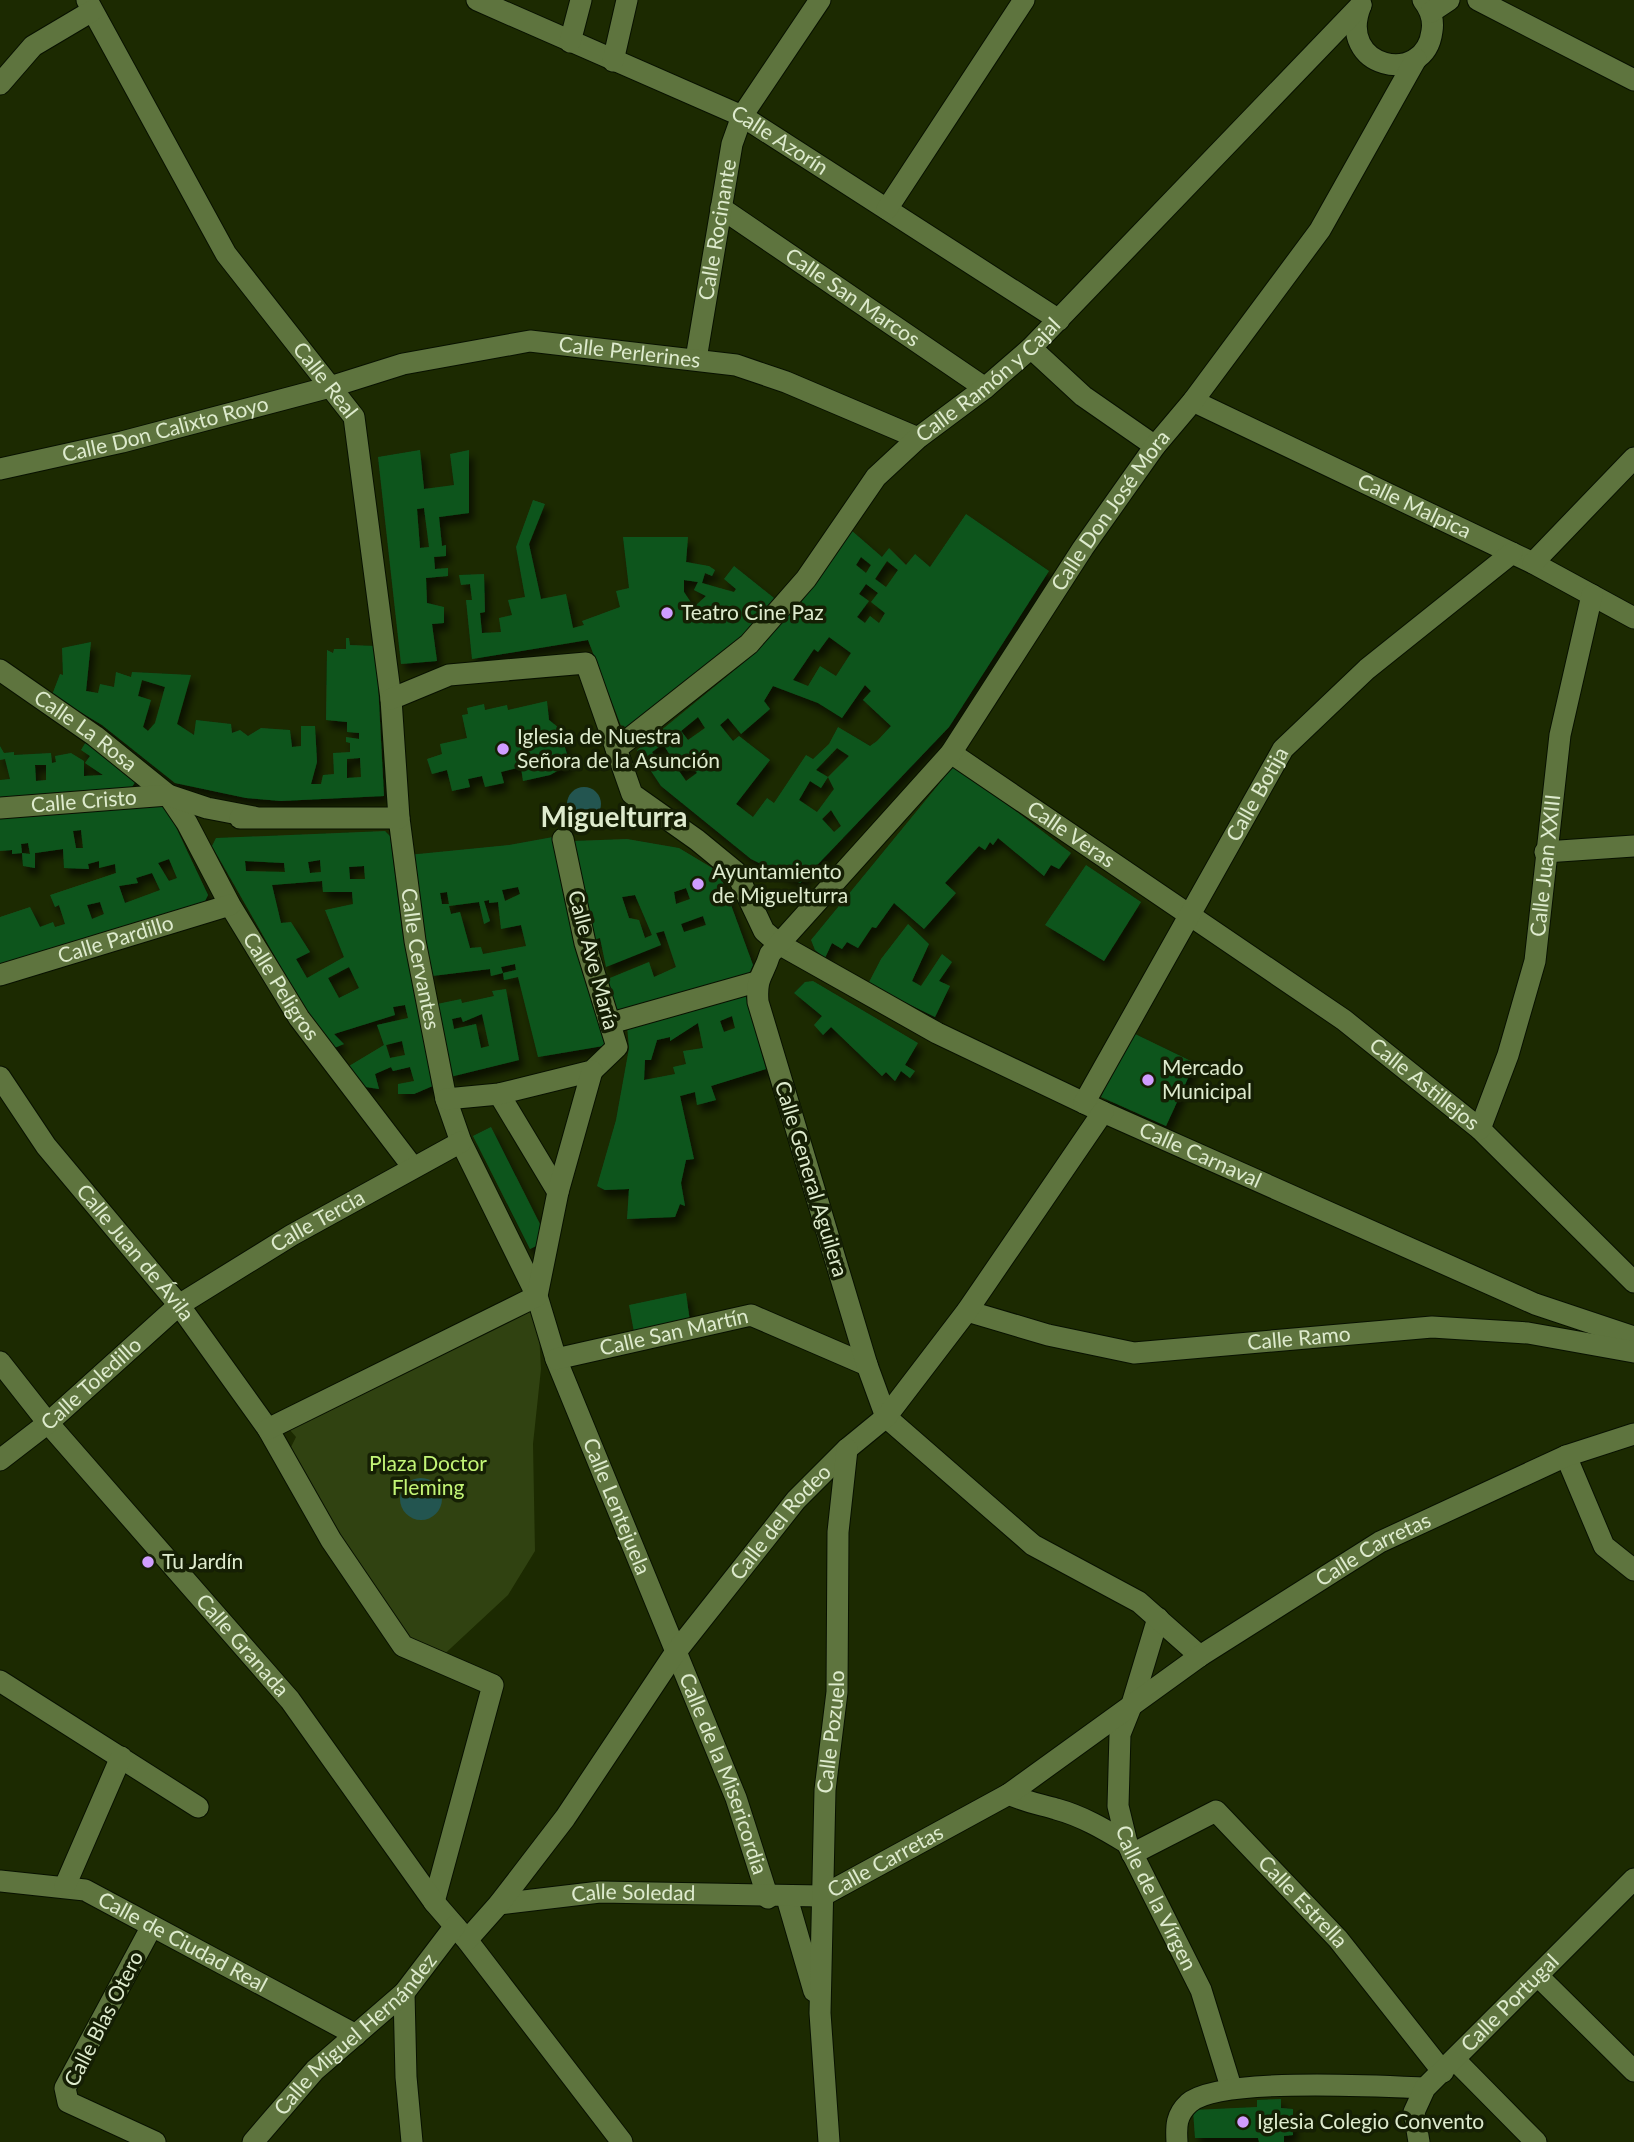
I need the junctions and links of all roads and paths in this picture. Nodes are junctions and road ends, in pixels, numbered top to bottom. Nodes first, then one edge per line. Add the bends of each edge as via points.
1 (477, 0) edge
2 (581, 0) edge
3 (627, 0) edge
4 (820, 0) edge
5 (1024, 0) edge
6 (1449, 0) edge
7 (1478, 0) edge
8 (1363, 3) edge
9 (89, 5) edge
10 (1427, 6) edge
11 (570, 42) junction
12 (1416, 58) junction
13 (613, 61) junction
14 (1634, 80) edge
15 (0, 84) edge
16 (742, 116) junction
17 (721, 208) junction
18 (887, 209) junction
19 (1059, 320) junction
20 (1031, 348) junction
21 (696, 359) junction
22 (330, 387) junction
23 (985, 388) junction
24 (1193, 401) junction
25 (918, 438) junction
26 (1155, 446) junction
27 (1634, 458) edge
28 (0, 469) edge
29 (1512, 553) junction
30 (1533, 563) junction
31 (1592, 595) junction
32 (1634, 618) edge
33 (0, 670) edge
34 (391, 699) junction
35 (616, 749) junction
36 (951, 753) junction
37 (168, 795) junction
38 (0, 808) edge
39 (254, 817) junction
40 (399, 818) junction
41 (187, 823) junction
42 (563, 839) dead end
43 (1634, 846) edge
44 (1545, 852) junction
45 (230, 905) junction
46 (1189, 917) junction
47 (779, 944) junction
48 (0, 975) edge
49 (757, 982) junction
50 (611, 1023) junction
51 (592, 1071) junction
52 (0, 1077) edge
53 (499, 1094) junction
54 (446, 1099) junction
55 (1084, 1103) junction
56 (1103, 1112) junction
57 (1480, 1129) junction
58 (461, 1142) junction
59 (412, 1166) junction
60 (558, 1192) junction
61 (1634, 1282) edge
62 (537, 1296) junction
63 (1535, 1304) junction
64 (179, 1305) junction
65 (967, 1311) junction
66 (1528, 1333) junction
67 (1634, 1337) edge
68 (1634, 1352) edge
69 (556, 1359) junction
70 (0, 1362) edge
71 (867, 1365) junction
72 (886, 1417) junction
73 (48, 1423) junction
74 (268, 1429) junction
75 (1634, 1434) edge
76 (847, 1449) junction
77 (1566, 1456) junction
78 (0, 1460) edge
79 (1634, 1570) edge
80 (1158, 1618) junction
81 (675, 1653) junction
82 (1200, 1656) junction
83 (0, 1681) edge
84 (1132, 1704) junction
85 (121, 1757) junction
86 (1009, 1794) junction
87 (198, 1807) dead end
88 (1130, 1849) junction
89 (0, 1881) edge
90 (65, 1886) junction
91 (1631, 1888) edge
92 (822, 1896) junction
93 (777, 1898) junction
94 (434, 1902) junction
95 (499, 1904) junction
96 (152, 1926) junction
97 (461, 1933) junction
98 (1538, 1976) junction
99 (404, 1993) junction
100 (820, 2013) junction
101 (356, 2035) junction
102 (1449, 2066) junction
103 (1634, 2071) edge
104 (1231, 2087) junction
105 (1425, 2088) junction
106 (155, 2142) edge
107 (253, 2142) edge
108 (412, 2142) edge
109 (622, 2142) edge
110 (829, 2142) edge
111 (1177, 2142) edge
112 (1419, 2142) edge
113 (1536, 2142) edge

1 - 11 street, Calle Azorín
2 - 11 street
3 - 13 street
4 - 16 street, Calle Rocinante
5 - 18 street
6 - 10 street
7 - 14 street
8 - 12 street via 1355,31 1367,54 1391,65
8 - 19 street, Calle Ramón y Cajal
9 - 15 street via 33,46
9 - 22 street, Calle Real via 226,254
10 - 12 street, Calle Don José Mora via 1432,38
11 - 13 street, Calle Azorín
12 - 24 street, Calle Don José Mora via 1321,230
13 - 16 street, Calle Azorín
16 - 17 street, Calle Rocinante via 732,144
16 - 18 street, Calle Azorín
17 - 21 street, Calle Rocinante
17 - 23 street, Calle San Marcos
18 - 19 street, Calle Azorín
19 - 20 street, Calle Ramón y Cajal
20 - 23 street, Calle Ramón y Cajal
20 - 26 street via 1083,396
21 - 22 street, Calle Perlerines via 530,341 403,365
21 - 25 street, Calle Perlerines via 736,365 786,382
22 - 28 street, Calle Don Calixto Royo
22 - 34 street, Calle Real via 354,417
23 - 25 street, Calle Ramón y Cajal
24 - 26 street, Calle Don José Mora
24 - 29 street, Calle Malpica
25 - 35 street, Calle Ramón y Cajal via 876,477 806,579 749,644
26 - 36 street, Calle Don José Mora via 1083,548
27 - 30 street
29 - 30 street, Calle Malpica
29 - 46 street, Calle Botija via 1367,669 1283,749
30 - 31 street, Calle Malpica
31 - 32 street, Calle Malpica
31 - 44 street, Calle Juan XXIII via 1560,735
33 - 37 street, Calle La Rosa via 96,736
34 - 35 street via 450,675 586,663
34 - 40 street, Calle Real
35 - 47 street via 632,794 736,872 765,932
36 - 46 street, Calle Veras
36 - 47 street, Calle Don José Mora
37 - 38 street, Calle Cristo
37 - 39 street
37 - 41 street, Calle Peligros
39 - 40 street
39 - 41 street
40 - 54 street, Calle Cervantes via 415,941
41 - 45 street, Calle Peligros
42 - 50 street, Calle Ave María via 585,943
43 - 44 street
44 - 57 street, Calle Juan XXIII via 1535,961 1508,1055
45 - 48 street, Calle Pardillo
45 - 59 street, Calle Peligros via 299,1018
46 - 55 street, Calle Botija
46 - 57 street, Calle Astillejos via 1344,1020
47 - 49 street via 769,954
47 - 55 street, Calle Carnaval via 937,1032
49 - 50 street
49 - 71 street, Calle General Aguilera via 758,1002
50 - 51 street, Calle Ave María via 617,1047
51 - 53 street
51 - 60 street
52 - 64 street, Calle Juan de Ávila via 46,1146
53 - 54 street
53 - 60 street
54 - 58 street, Calle Cervantes
55 - 56 street, Calle Carnaval
56 - 63 street, Calle Carnaval
56 - 65 street, Calle del Rodeo
57 - 61 street, Calle Astillejos
58 - 59 street, Calle Tercia
58 - 62 street, Calle Cervantes
59 - 64 street, Calle Tercia
60 - 62 street
62 - 69 street, Calle Lentejuela
62 - 74 street
63 - 66 street
63 - 67 street, Calle Carnaval
64 - 73 street, Calle Toledillo
64 - 74 street, Calle Juan de Ávila
65 - 66 street, Calle Ramo via 1048,1335 1134,1353 1432,1327
65 - 72 street, Calle del Rodeo
66 - 68 street, Calle Ramo
69 - 71 street, Calle San Martín via 751,1315
69 - 81 street, Calle Lentejuela
70 - 73 street, Calle Granada
71 - 72 street, Calle General Aguilera
72 - 76 street, Calle del Rodeo
72 - 80 street via 1033,1545 1139,1602
73 - 78 street, Calle Toledillo
73 - 94 street, Calle Granada via 290,1700
74 - 94 street, Calle Juan de Ávila via 331,1540 402,1646 493,1685
75 - 77 street, Calle Carretas
76 - 81 street, Calle del Rodeo via 796,1500
76 - 92 street, Calle Pozuelo via 838,1532 837,1692 825,1790
77 - 79 street via 1604,1546
77 - 82 street, Calle Carretas via 1380,1542
80 - 82 street
80 - 84 street
81 - 93 street, Calle de la Misericordia
81 - 95 street, Calle del Rodeo via 565,1818
82 - 84 street, Calle Carretas
83 - 85 street
84 - 86 street, Calle Carretas
84 - 88 street, Calle de la Vírgen via 1120,1734 1118,1806
85 - 87 street
85 - 90 street
86 - 88 street via 1092,1822
86 - 92 street, Calle Carretas
88 - 102 street, Calle Estrella via 1216,1811 1338,1939
88 - 104 street, Calle de la Vírgen via 1200,1990
89 - 90 street, Calle de Ciudad Real
90 - 96 street, Calle de Ciudad Real via 85,1890
91 - 98 street, Calle Portugal
92 - 93 street, Calle Carretas
92 - 100 street, Calle Pozuelo
93 - 95 street, Calle Soledad via 600,1892
93 - 100 street, Calle Pozuelo
94 - 97 street, Calle Granada
95 - 97 street, Calle del Rodeo
96 - 101 street, Calle de Ciudad Real
96 - 106 street, Calle Blas Otero via 65,2088 68,2102
97 - 99 street, Calle Miguel Hernández
97 - 109 street, Calle Granada
98 - 102 street, Calle Portugal
98 - 103 street
99 - 101 street, Calle Miguel Hernández
99 - 108 street
100 - 110 street, Calle Pozuelo
101 - 107 street, Calle Miguel Hernández via 315,2070
102 - 105 street, Calle Portugal
102 - 113 street
104 - 105 street
104 - 111 street via 1191,2101 1176,2120
105 - 112 street via 1414,2112

